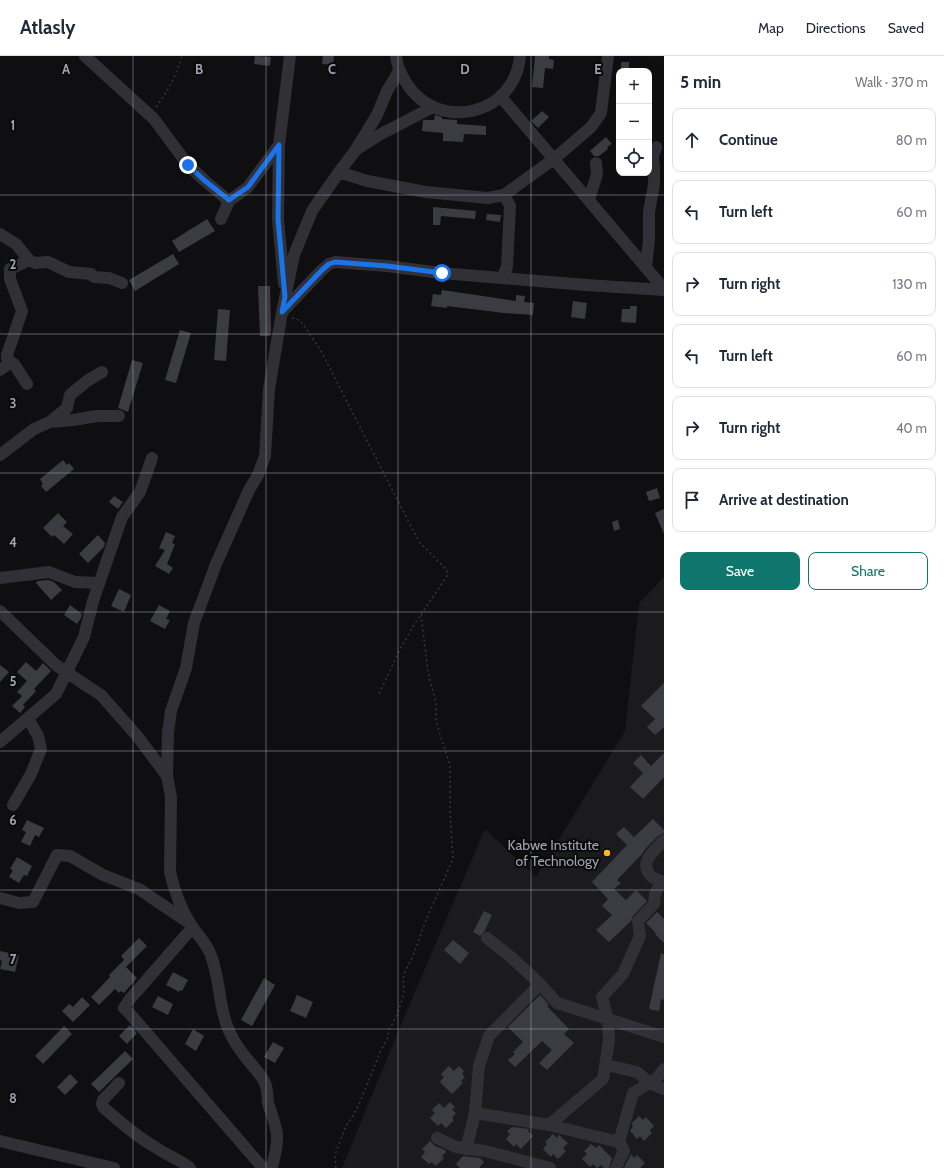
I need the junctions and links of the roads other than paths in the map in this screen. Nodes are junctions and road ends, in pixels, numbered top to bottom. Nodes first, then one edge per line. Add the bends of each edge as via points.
1 (85, 56) edge
2 (290, 56) edge
3 (396, 56) edge
4 (520, 56) edge
5 (608, 56) edge
6 (399, 71) junction
7 (501, 97) junction
8 (433, 107) junction
9 (279, 145) junction
10 (656, 147) dead end
11 (355, 151) junction
12 (554, 159) junction
13 (596, 164) dead end
14 (339, 172) junction
15 (504, 195) junction
16 (229, 200) junction
17 (589, 200) junction
18 (221, 219) dead end
19 (0, 234) edge
20 (29, 260) junction
21 (646, 268) junction
22 (502, 278) junction
23 (122, 283) dead end
24 (664, 289) edge
25 (285, 297) junction
26 (282, 314) junction
27 (4, 359) edge
28 (102, 372) dead end
29 (27, 384) dead end
30 (119, 416) dead end
31 (50, 422) junction
32 (0, 456) edge
33 (152, 458) dead end
34 (0, 578) edge
35 (99, 583) junction
36 (0, 611) edge
37 (66, 672) junction
38 (28, 718) junction
39 (0, 742) edge
40 (168, 776) junction
41 (13, 805) dead end
42 (664, 840) edge
43 (663, 882) edge
44 (0, 898) edge
45 (192, 926) junction
46 (487, 938) dead end
47 (540, 984) junction
48 (608, 1019) junction
49 (664, 1037) edge
50 (606, 1065) junction
51 (664, 1068) edge
52 (119, 1083) dead end
53 (650, 1083) junction
54 (664, 1089) edge
55 (475, 1113) junction
56 (549, 1125) junction
57 (437, 1138) dead end
58 (0, 1141) edge
59 (619, 1142) junction
60 (466, 1149) junction
61 (72, 1163) edge
62 (114, 1168) edge
63 (190, 1168) edge
64 (264, 1168) edge
65 (272, 1168) edge
66 (550, 1168) edge
67 (616, 1168) edge

1 - 16 street via 150,115 188,165
2 - 9 street
3 - 6 street
4 - 7 street via 514,80
5 - 12 street via 600,112 591,127
6 - 8 street via 413,92
6 - 11 street
7 - 8 street via 484,108 463,112 443,111
7 - 12 street
8 - 11 street via 381,134
9 - 16 street via 248,187
9 - 25 street via 278,219
10 - 21 street via 653,156 654,184 649,212 650,239
11 - 14 street
12 - 15 street
12 - 17 street
13 - 17 street via 597,174
14 - 15 street via 367,181 426,192 488,198
14 - 25 street via 312,211 294,255
15 - 22 street via 510,206 507,267
16 - 18 street
17 - 21 street
19 - 20 street via 16,244
20 - 23 street via 35,263 48,262 69,272 91,274 94,277 109,278
20 - 27 street via 10,269 10,279 22,311
21 - 24 street
22 - 24 street
22 - 26 street via 335,262 322,270
25 - 26 street
26 - 40 street via 269,389 265,456 216,564 194,623 186,668 171,712 168,732
27 - 29 street via 14,364
28 - 31 street via 70,395 66,408
30 - 31 street
31 - 32 street via 34,429
33 - 35 street via 140,492 122,517
34 - 35 street via 49,572 75,582
35 - 37 street via 84,637
36 - 37 street
37 - 38 street via 56,694
37 - 40 street via 101,695
38 - 39 street
38 - 41 street via 38,736 41,749 31,774
40 - 45 street via 171,797 170,872 180,903
42 - 43 street via 649,855 647,862 647,869 653,878
43 - 48 street via 655,894 654,904 638,921 640,936 623,974 602,997
44 - 45 street via 19,903 33,902 57,855 70,856 103,875 139,889
45 - 64 street via 124,1008
45 - 65 street via 210,952 230,1034 239,1051 266,1087 277,1134
46 - 47 street
47 - 48 street via 557,1003
47 - 55 street via 489,1036 479,1066
48 - 49 street
48 - 50 street
50 - 53 street via 636,1072
50 - 56 street via 603,1079
51 - 53 street
52 - 63 street via 102,1100 104,1107 155,1148
53 - 54 street
53 - 59 street via 633,1093
55 - 56 street
55 - 60 street
56 - 59 street
57 - 60 street
58 - 61 street
59 - 67 street via 624,1151
60 - 66 street via 485,1151
61 - 62 street

